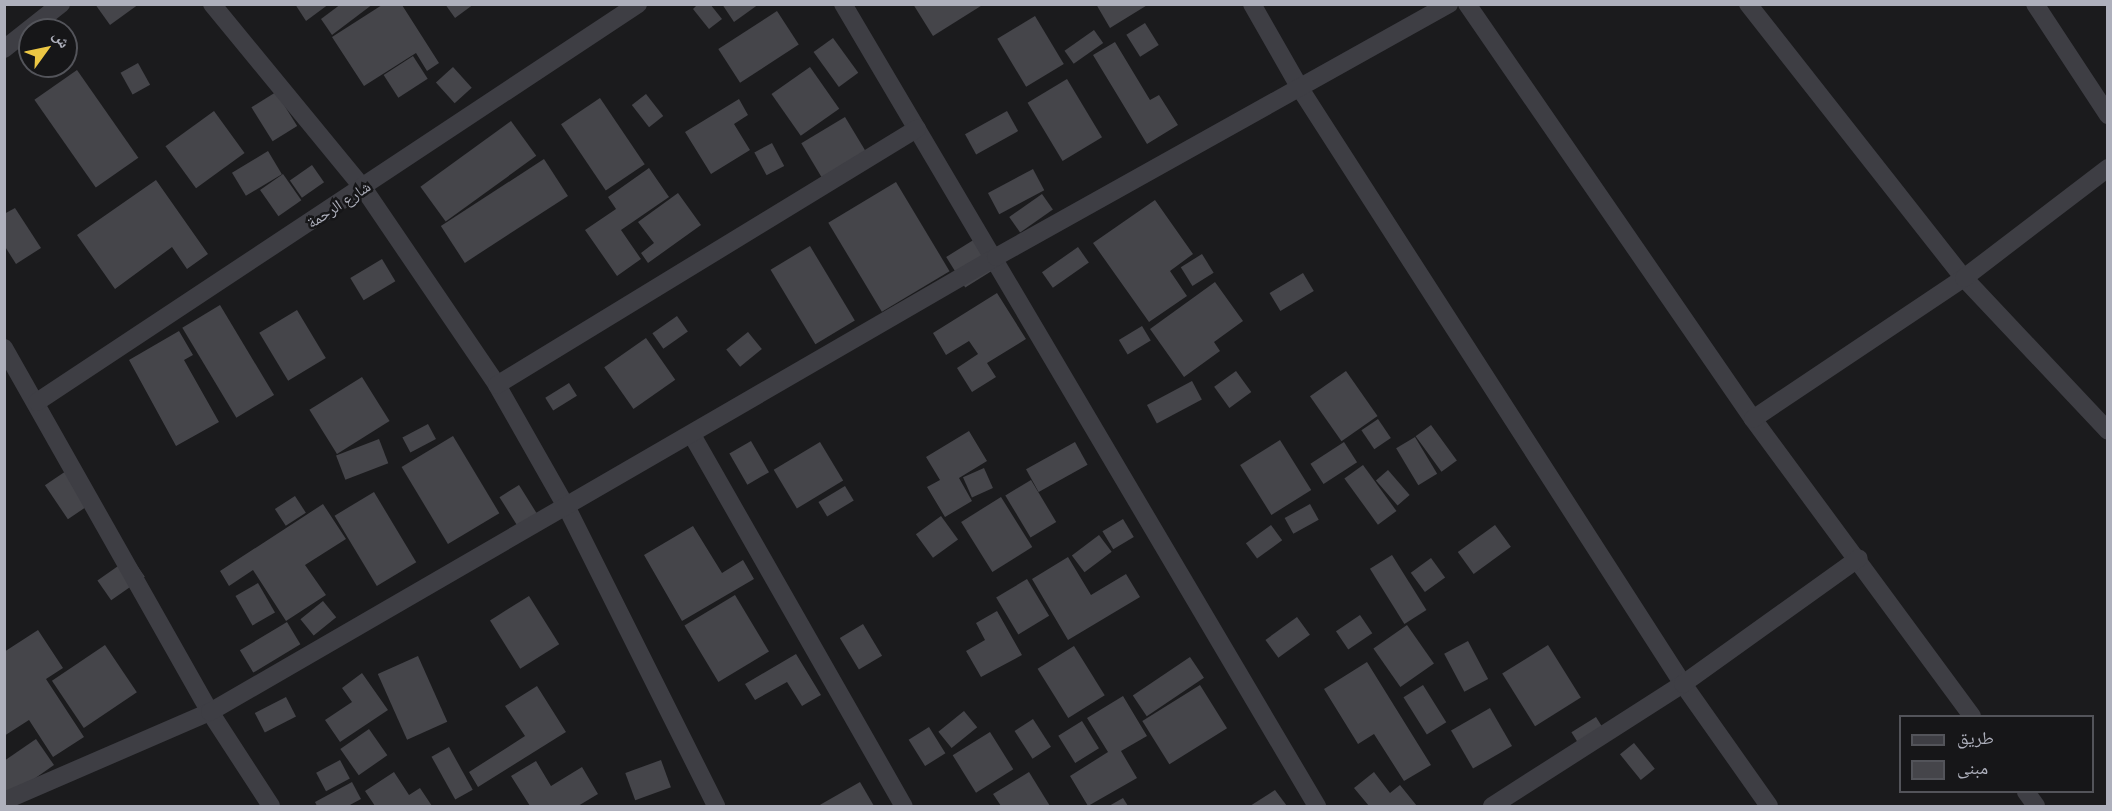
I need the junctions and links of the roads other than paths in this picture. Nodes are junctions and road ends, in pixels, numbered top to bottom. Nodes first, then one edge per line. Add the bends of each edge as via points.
1 (61, 4) edge
2 (212, 4) edge
3 (638, 4) edge
4 (843, 4) edge
5 (1252, 4) edge
6 (1449, 4) edge
7 (1467, 4) edge
8 (1749, 4) edge
9 (2035, 4) edge
10 (4, 49) edge
11 (1301, 90) junction
12 (2108, 116) edge
13 (917, 129) junction
14 (2108, 168) edge
15 (364, 189) junction
16 (996, 257) junction
17 (1964, 278) junction
18 (4, 348) edge
19 (497, 385) junction
20 (37, 402) junction
21 (1753, 418) junction
22 (2108, 431) edge
23 (692, 435) junction
24 (567, 508) junction
25 (1858, 558) junction
26 (1683, 684) junction
27 (210, 712) junction
28 (1971, 715) edge
29 (2027, 793) edge
30 (4, 801) edge
31 (271, 807) edge
32 (716, 807) edge
33 (904, 807) edge
34 (1317, 807) edge
35 (1492, 807) edge
36 (1769, 807) edge
37 (2036, 807) edge

1 - 10 street
2 - 15 street
3 - 15 street, شارع الرحمة
4 - 13 street
5 - 11 street
6 - 11 street
7 - 21 street
8 - 17 street
9 - 12 street
11 - 16 street
11 - 26 street
13 - 16 street
13 - 19 street
14 - 17 street
15 - 19 street
15 - 20 street, شارع الرحمة
16 - 23 street
16 - 34 street
17 - 21 street
17 - 22 street
18 - 20 street
19 - 24 street
20 - 27 street
21 - 25 street
23 - 24 street
23 - 33 street
24 - 27 street
24 - 32 street
25 - 26 street
25 - 28 street
26 - 35 street
26 - 36 street
27 - 30 street
27 - 31 street
29 - 37 street

